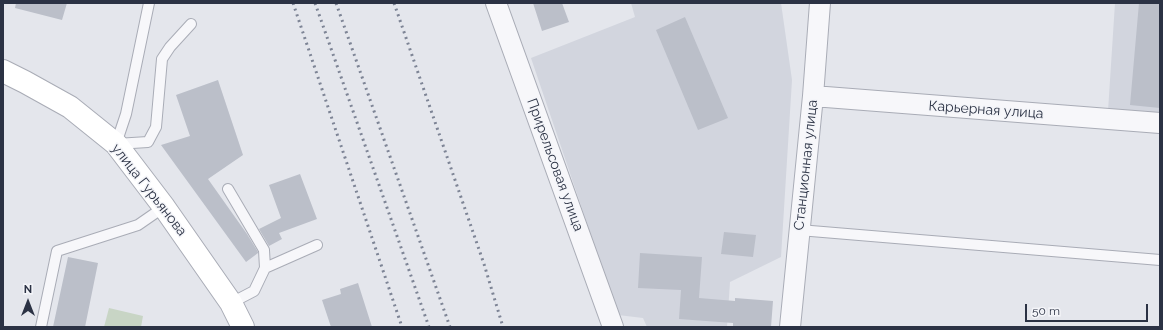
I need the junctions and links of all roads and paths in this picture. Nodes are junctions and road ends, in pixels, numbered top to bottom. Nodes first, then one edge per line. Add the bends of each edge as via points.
1 (149, 3) edge
2 (496, 3) edge
3 (820, 3) edge
4 (191, 24) dead end
5 (3, 72) edge
6 (813, 96) junction
7 (1160, 123) edge
8 (116, 144) junction
9 (228, 189) dead end
10 (164, 206) junction
11 (799, 230) junction
12 (317, 245) dead end
13 (1160, 260) edge
14 (265, 268) junction
15 (231, 303) junction
16 (41, 327) edge
17 (243, 327) edge
18 (613, 327) edge
19 (790, 327) edge

1 - 8 lane via 126,114
2 - 18 street, Прирельсовая улица
3 - 6 street, Станционная улица
4 - 8 lane via 162,58 156,127 148,142
5 - 8 street, улица Гурьянова via 70,107
6 - 7 street, Карьерная улица
6 - 11 street, Станционная улица
8 - 10 street, улица Гурьянова
9 - 14 lane via 264,250
10 - 15 street, улица Гурьянова
10 - 16 lane via 138,225 57,251
11 - 13 lane
11 - 19 street, Станционная улица
12 - 14 lane
14 - 15 lane via 254,291
15 - 17 street, улица Гурьянова

